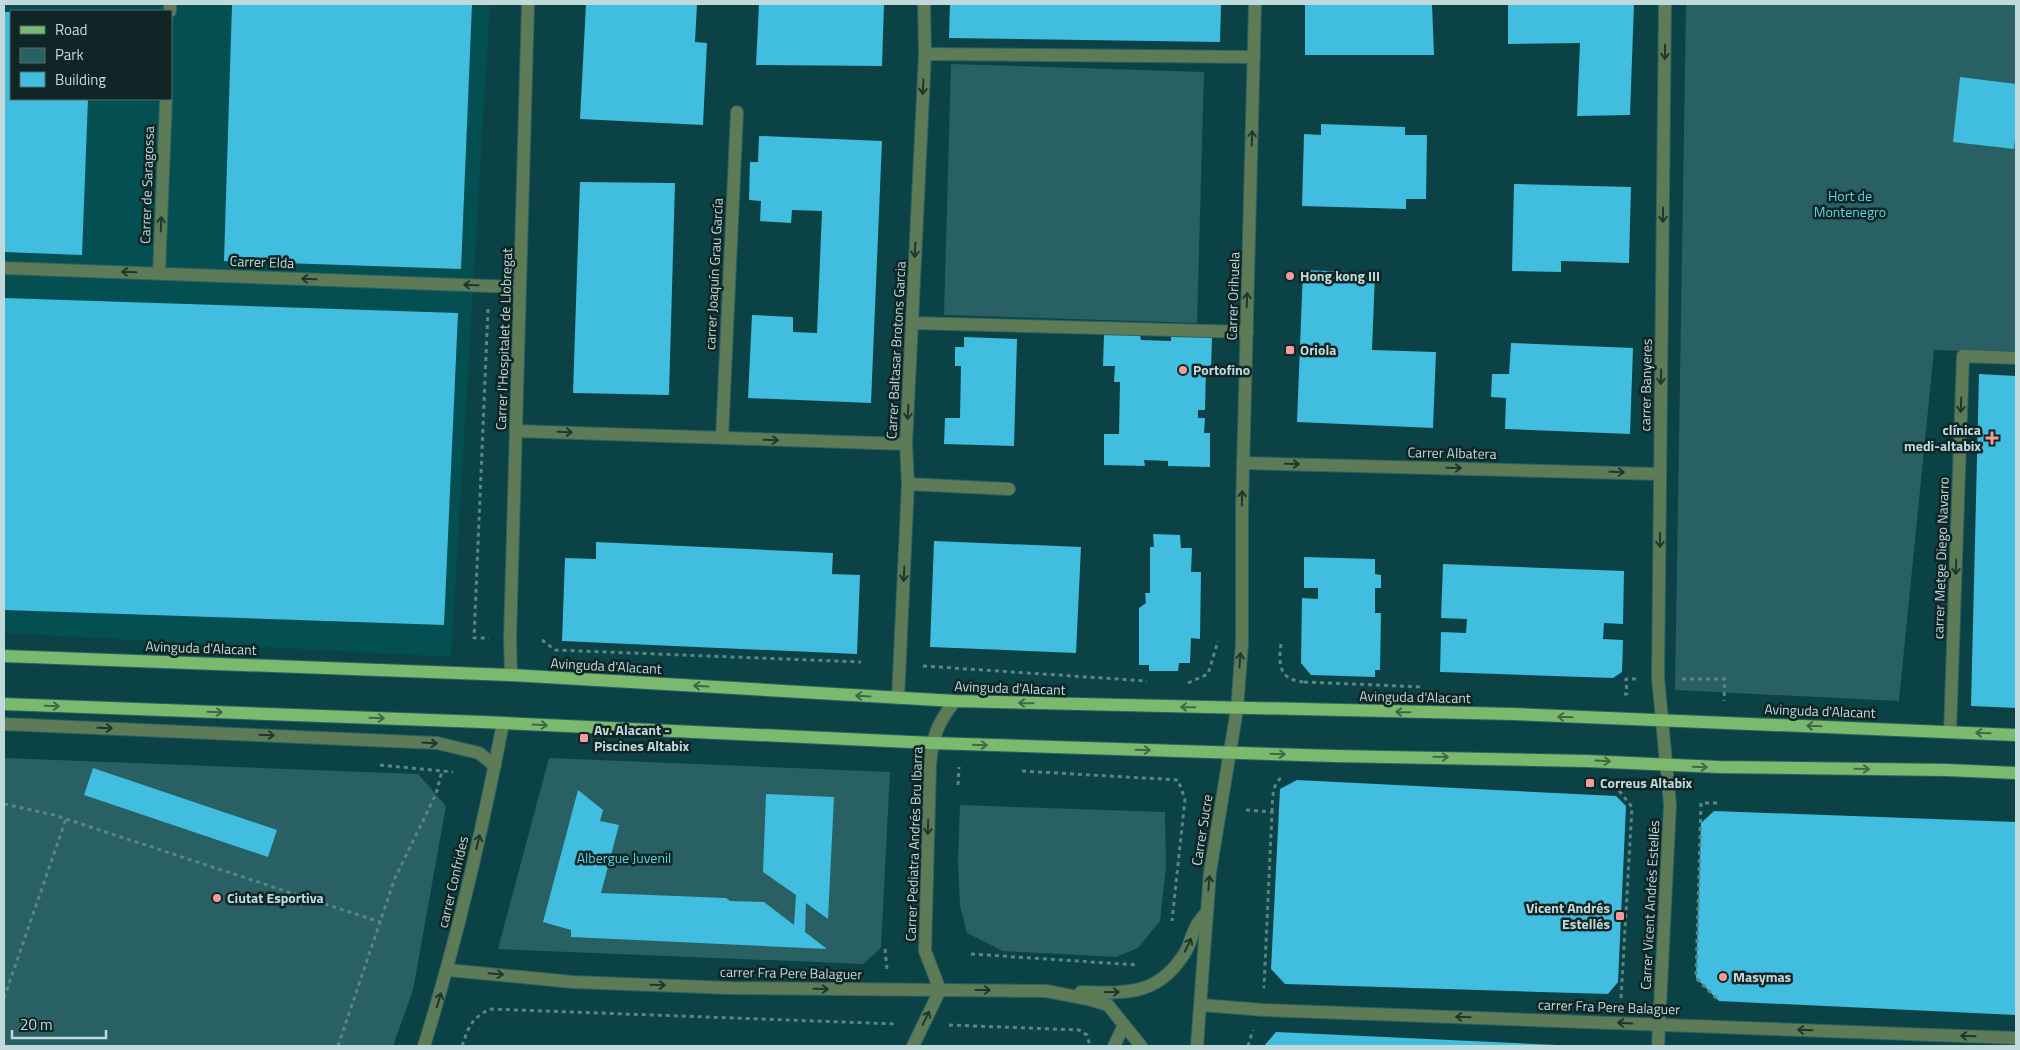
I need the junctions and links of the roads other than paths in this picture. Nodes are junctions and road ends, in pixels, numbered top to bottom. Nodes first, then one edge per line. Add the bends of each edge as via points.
1 (528, 4) edge
2 (924, 4) edge
3 (1255, 4) edge
4 (1665, 4) edge
5 (925, 54) junction
6 (1254, 57) junction
7 (166, 100) edge
8 (737, 112) dead end
9 (4, 268) edge
10 (159, 273) junction
11 (520, 287) junction
12 (912, 323) junction
13 (1247, 332) junction
14 (2016, 358) edge
15 (516, 431) junction
16 (722, 438) junction
17 (906, 444) junction
18 (1243, 463) junction
19 (1660, 474) junction
20 (908, 484) junction
21 (1009, 489) dead end
22 (4, 656) edge
23 (511, 675) junction
24 (898, 698) junction
25 (956, 701) junction
26 (4, 704) edge
27 (1237, 709) junction
28 (1662, 720) junction
29 (503, 723) junction
30 (4, 724) edge
31 (1950, 732) junction
32 (2016, 734) edge
33 (932, 743) junction
34 (1230, 752) junction
35 (495, 766) junction
36 (1667, 766) junction
37 (2016, 773) edge
38 (1206, 913) junction
39 (448, 970) junction
40 (940, 990) junction
41 (1046, 991) junction
42 (1201, 1005) junction
43 (1124, 1025) junction
44 (1659, 1025) junction
45 (2016, 1038) edge
46 (424, 1046) edge
47 (913, 1046) edge
48 (1114, 1046) edge
49 (1141, 1046) edge
50 (1197, 1046) edge
51 (1658, 1046) edge

1 - 11 street, Carrer l'Hospitalet de Llobregat
2 - 5 street, Carrer Baltasar Brotons Garcia
3 - 6 street, Carrer Orihuela
4 -> 19 street, carrer Banyeres
5 - 6 street
5 -> 12 street, Carrer Baltasar Brotons Garcia
13 -> 6 street, Carrer Orihuela
10 -> 7 street, Carrer de Saragossa
8 - 16 street, carrer Joaquín Grau García
10 -> 9 street, Carrer Elda
11 -> 10 street, Carrer Elda
11 - 15 street, Carrer l'Hospitalet de Llobregat
12 - 13 street
12 -> 17 street, Carrer Baltasar Brotons Garcia
13 - 18 street, Carrer Orihuela
14 -> 31 street, carrer Metge Diego Navarro via 1963,356
15 -> 16 street
15 - 23 street, Carrer l'Hospitalet de Llobregat
16 -> 17 street
17 - 20 street, Carrer Baltasar Brotons Garcia
18 -> 19 street, Carrer Albatera
27 -> 18 street, Carrer Orihuela via 1242,643
19 -> 28 street, carrer Banyeres via 1658,678
20 - 21 street
20 -> 24 street, Carrer Baltasar Brotons Garcia
22 - 23 main road, Avinguda d'Alacant
24 -> 23 main road, Avinguda d'Alacant
24 - 25 main road, Avinguda d'Alacant
27 -> 25 main road, Avinguda d'Alacant
25 - 33 street, Carrer Pediatra Andrés Bru Ibarra via 942,717
26 -> 29 main road
28 -> 27 main road, Avinguda d'Alacant
27 - 34 street, Carrer Sucre
31 -> 28 main road, Avinguda d'Alacant
28 - 36 street, carrer Banyeres
29 -> 33 main road
29 - 35 street, carrer Confrides
30 -> 35 street via 437,743 479,753
32 -> 31 main road, Avinguda d'Alacant
33 -> 34 main road
33 -> 40 street, Carrer Pediatra Andrés Bru Ibarra via 925,951
34 -> 36 main road via 1586,760
38 -> 34 street, Carrer Sucre
39 -> 35 street, carrer Confrides
36 -> 37 main road
36 - 44 street, Carrer Vicent Andrés Estellés via 1670,805
41 -> 38 street, Carrer Sucre via 1116,993 1140,990 1166,976 1187,948 1195,927
38 - 42 street, Carrer Sucre
39 -> 40 street, carrer Fra Pere Balaguer via 573,982 731,988
46 -> 39 street, carrer Confrides
40 -> 41 street, carrer Fra Pere Balaguer
47 -> 40 street
41 - 43 street, carrer Fra Pere Balaguer via 1108,1005
44 -> 42 street, carrer Fra Pere Balaguer
42 - 50 street, Carrer Sucre
43 - 48 street
43 - 49 street
45 -> 44 street, carrer Fra Pere Balaguer
44 - 51 street, Carrer Vicent Andrés Estellés

